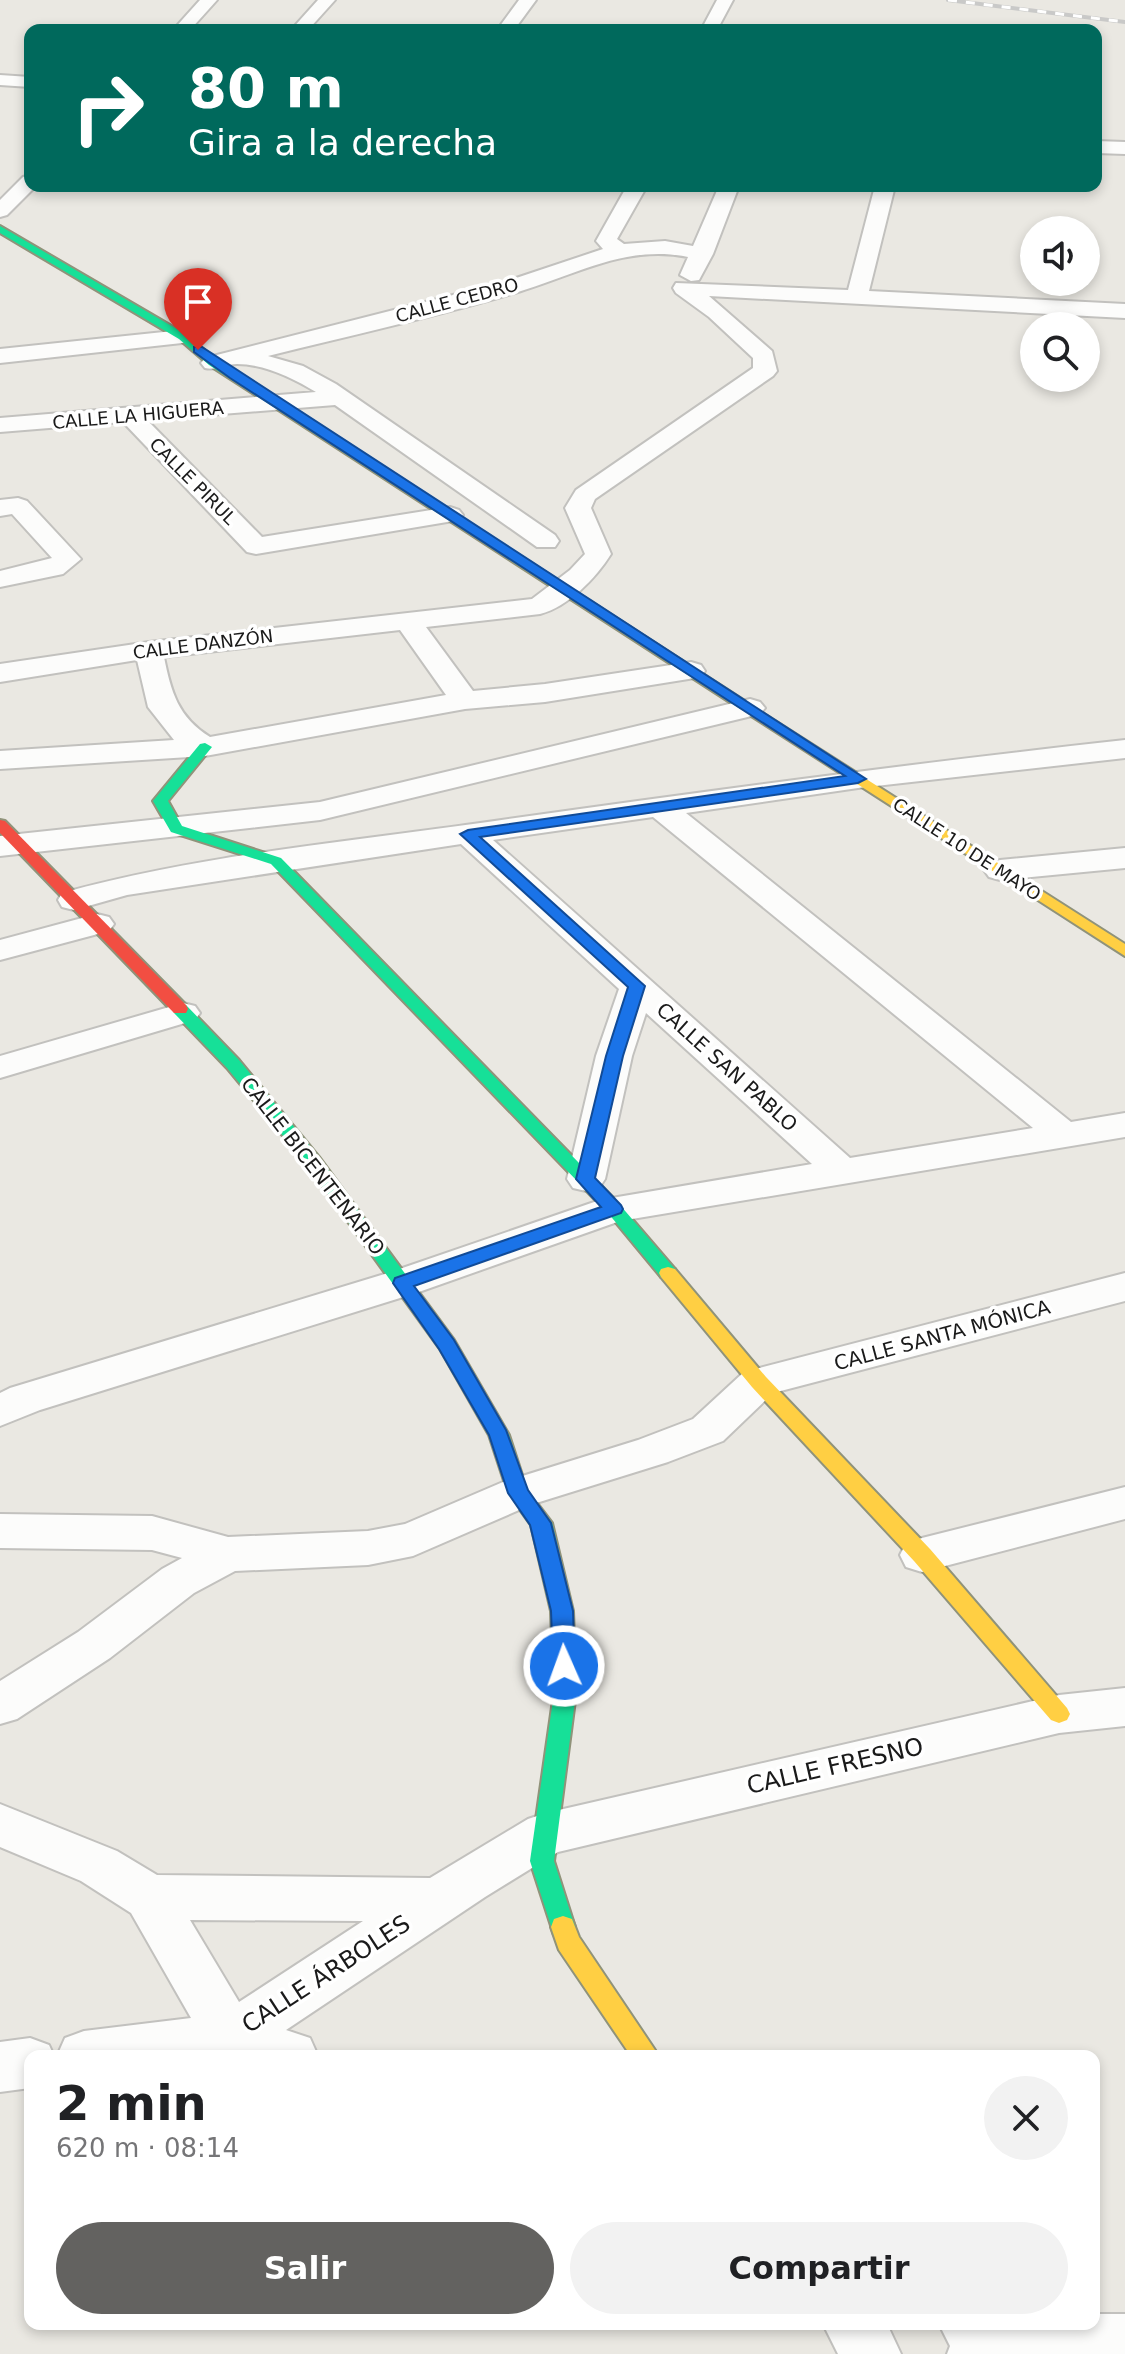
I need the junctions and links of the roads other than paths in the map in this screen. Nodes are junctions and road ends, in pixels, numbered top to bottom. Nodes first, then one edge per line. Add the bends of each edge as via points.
1 (209, 0) edge
2 (327, 0) edge
3 (528, 0) edge
4 (725, 0) edge
5 (187, 24) edge
6 (305, 24) edge
7 (510, 24) edge
8 (713, 24) edge
9 (0, 80) edge
10 (24, 82) edge
11 (1102, 147) edge
12 (1125, 148) edge
13 (24, 187) edge
14 (634, 192) edge
15 (727, 192) edge
16 (883, 192) edge
17 (0, 211) edge
18 (0, 229) edge
19 (622, 253) junction
20 (702, 254) junction
21 (684, 288) junction
22 (857, 297) junction
23 (1125, 311) edge
24 (183, 337) junction
25 (0, 356) edge
26 (222, 360) junction
27 (340, 397) junction
28 (275, 403) junction
29 (131, 417) junction
30 (0, 425) edge
31 (439, 468) junction
32 (414, 493) junction
33 (0, 508) edge
34 (578, 508) junction
35 (450, 515) junction
36 (546, 541) junction
37 (525, 564) junction
38 (0, 579) edge
39 (563, 588) junction
40 (407, 620) junction
41 (149, 650) junction
42 (691, 671) junction
43 (0, 673) edge
44 (465, 700) junction
45 (750, 708) junction
46 (205, 747) junction
47 (1125, 749) edge
48 (0, 760) edge
49 (858, 779) junction
50 (660, 807) junction
51 (176, 829) junction
52 (468, 834) junction
53 (6, 837) edge
54 (1125, 858) edge
55 (276, 861) junction
56 (1000, 870) junction
57 (85, 912) junction
58 (0, 950) edge
59 (1125, 951) edge
60 (637, 986) junction
61 (183, 1013) junction
62 (0, 1067) edge
63 (1125, 1125) edge
64 (1064, 1135) junction
65 (843, 1172) junction
66 (586, 1179) junction
67 (614, 1209) junction
68 (402, 1283) junction
69 (1125, 1287) edge
70 (759, 1382) junction
71 (0, 1411) edge
72 (518, 1493) junction
73 (1125, 1503) edge
74 (0, 1531) edge
75 (228, 1554) junction
76 (922, 1555) junction
77 (0, 1705) edge
78 (1125, 1707) edge
79 (1059, 1714) junction
80 (0, 1825) edge
81 (546, 1834) junction
82 (149, 1897) junction
83 (437, 1900) junction
84 (231, 2037) junction
85 (130, 2050) edge
86 (272, 2050) edge
87 (642, 2050) edge
88 (24, 2064) edge
89 (0, 2067) edge
90 (857, 2330) edge
91 (984, 2340) edge
92 (1125, 2344) edge
93 (871, 2354) edge

1 - 5 street
2 - 6 street
3 - 7 street
4 - 8 street
9 - 10 street
11 - 12 street
13 - 17 street
14 - 19 street via 606,241
15 - 20 street
16 - 22 street
18 - 24 street, CALLE 10 DE MAYO
19 - 20 street, CALLE CEDRO via 663,247
19 - 26 street, CALLE CEDRO via 512,287
20 - 21 street
21 - 22 street
21 - 34 street via 764,356 765,371 585,495
22 - 23 street
24 - 25 street
24 - 26 street, CALLE 10 DE MAYO
26 - 27 street via 271,361 300,371
26 - 28 street, CALLE 10 DE MAYO
27 - 28 street, CALLE LA HIGUERA
27 - 31 street
28 - 29 street, CALLE LA HIGUERA
28 - 32 street, CALLE 10 DE MAYO
29 - 30 street, CALLE LA HIGUERA
29 - 35 street, CALLE PIRUL via 256,546
31 - 32 street
31 - 36 street
32 - 35 street, CALLE 10 DE MAYO
33 - 38 street via 18,506 68,559 54,568
34 - 36 street
34 - 39 street, CALLE DANZÓN via 598,554
35 - 37 street, CALLE 10 DE MAYO
36 - 37 street
37 - 39 street, CALLE 10 DE MAYO
39 - 40 street, CALLE DANZÓN via 540,606
39 - 42 street, CALLE 10 DE MAYO
40 - 41 street, CALLE DANZÓN
40 - 44 street
41 - 43 street, CALLE DANZÓN
41 - 46 street via 159,704 181,733
42 - 44 street
42 - 45 street, CALLE 10 DE MAYO
44 - 46 street
45 - 49 street, CALLE 10 DE MAYO
45 - 51 street via 320,811
46 - 48 street
46 - 51 street via 160,801
47 - 49 street
49 - 50 street
49 - 56 street, CALLE 10 DE MAYO
50 - 52 street
50 - 64 street
51 - 53 street
51 - 55 street
52 - 55 street
52 - 60 street, CALLE SAN PABLO
53 - 57 street, CALLE BICENTENARIO
54 - 56 street
55 - 57 street via 124,886
55 - 66 street
56 - 59 street, CALLE 10 DE MAYO
57 - 58 street
57 - 61 street, CALLE BICENTENARIO
60 - 65 street, CALLE SAN PABLO
60 - 66 street via 614,1056
61 - 62 street
61 - 68 street, CALLE BICENTENARIO via 313,1161
63 - 64 street
64 - 65 street
65 - 67 street
66 - 67 street
67 - 68 street
67 - 70 street
68 - 71 street
68 - 72 street, CALLE BICENTENARIO via 447,1345 499,1435
69 - 70 street, CALLE SANTA MÓNICA
70 - 72 street via 708,1430
70 - 76 street
72 - 75 street via 413,1539 368,1548
72 - 81 street, CALLE BICENTENARIO via 541,1523 562,1611 565,1693
73 - 76 street
74 - 75 street via 152,1533
75 - 77 street via 178,1581 94,1645
76 - 79 street
78 - 79 street, CALLE FRESNO
79 - 81 street, CALLE FRESNO
80 - 82 street via 99,1866
81 - 83 street, CALLE ÁRBOLES
81 - 87 street, CALLE BICENTENARIO via 542,1861 568,1942
82 - 83 street
82 - 84 street
83 - 84 street, CALLE ÁRBOLES
84 - 85 street, CALLE ÁRBOLES
84 - 86 street
88 - 89 street
90 - 93 street
91 - 92 street

